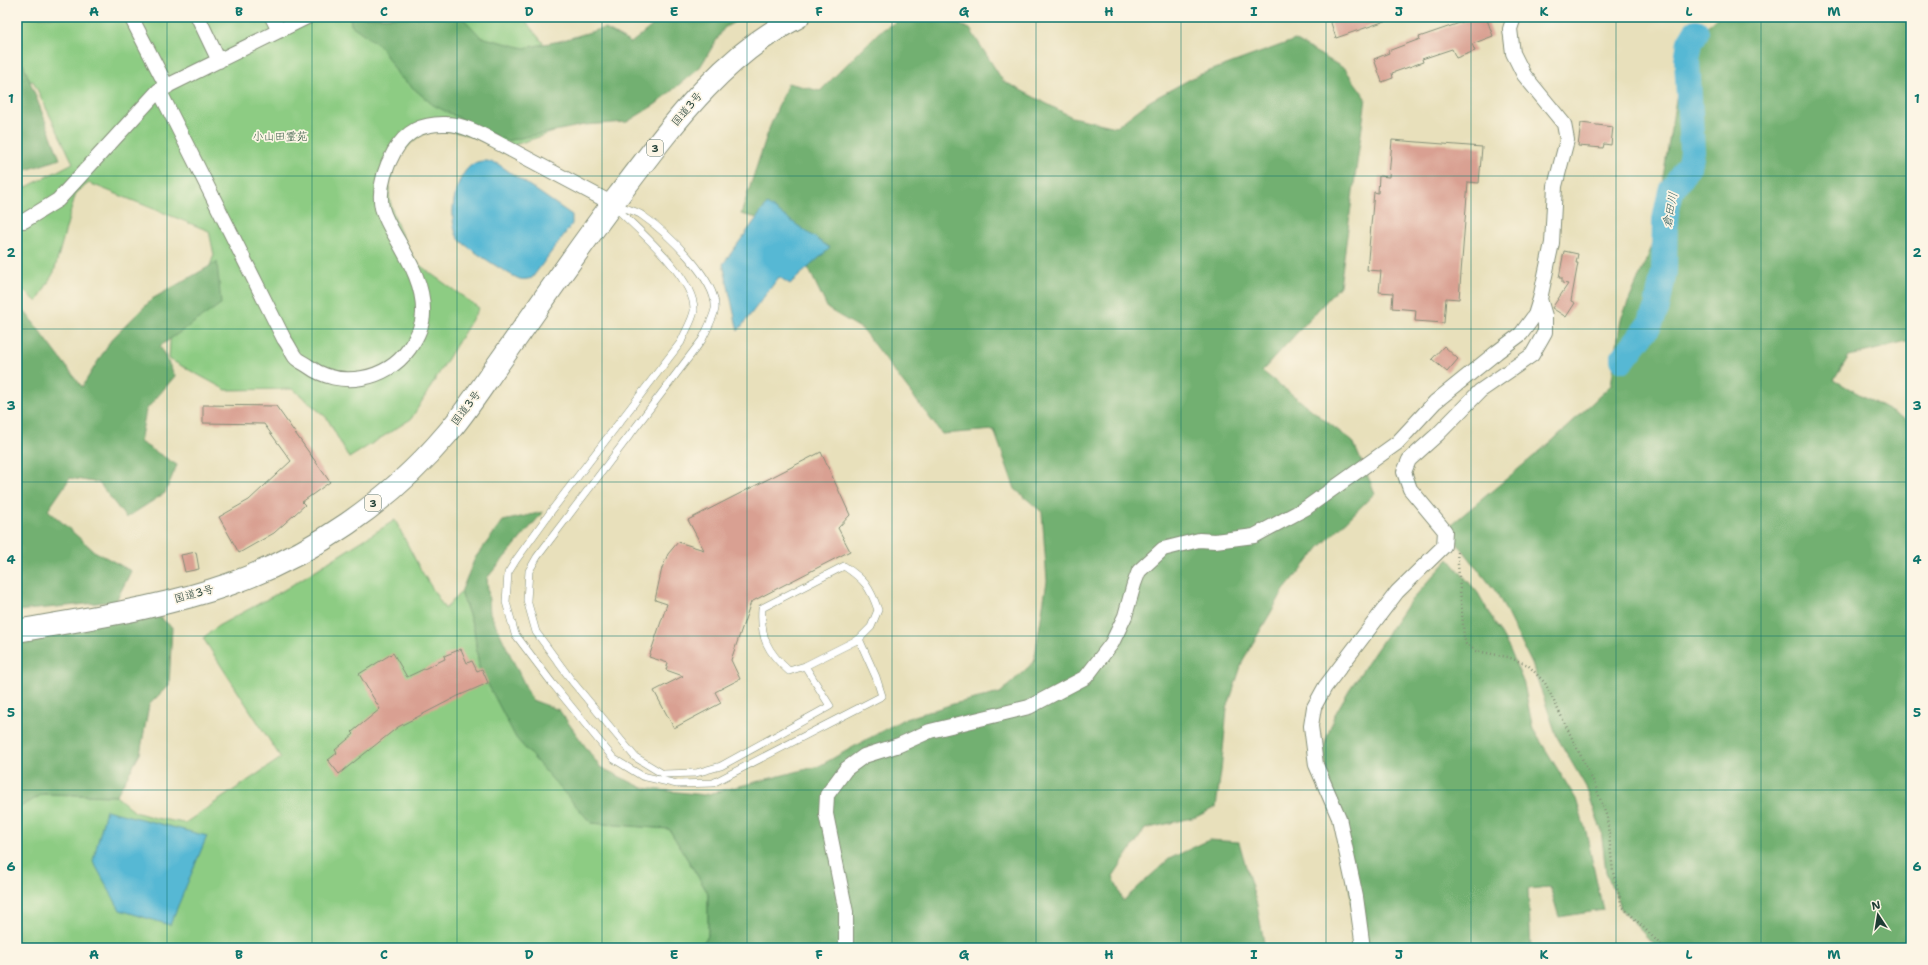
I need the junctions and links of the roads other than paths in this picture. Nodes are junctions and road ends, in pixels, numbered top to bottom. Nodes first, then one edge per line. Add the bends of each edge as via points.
1 (131, 17) edge
2 (198, 17) edge
3 (272, 17) edge
4 (307, 17) edge
5 (798, 17) edge
6 (1514, 17) edge
7 (279, 31) junction
8 (219, 61) junction
9 (163, 89) junction
10 (612, 204) junction
11 (19, 223) edge
12 (1540, 299) junction
13 (17, 631) edge
14 (859, 639) junction
15 (806, 666) junction
16 (846, 948) edge
17 (1363, 948) edge

1 - 9 street
2 - 8 street
3 - 7 street
4 - 7 street
5 - 10 highway, 国道3号 / 3 via 727,66 699,93
6 - 12 street via 1510,29 1513,53 1524,75 1564,124 1567,140 1555,186 1552,243
7 - 8 street
8 - 9 street
9 - 10 street via 284,339 296,358 314,371 337,379 359,380 385,371 404,356 418,336 424,314 421,289 411,264 390,226 381,198 382,176 406,134 422,126 448,123 475,131
9 - 11 street via 58,200
10 - 13 highway, 国道3号 / 3 via 446,435 398,483 341,529 266,570 195,595
10 - 14 lane via 675,268 689,290 694,311 681,342 552,510 508,573 506,602 515,634 614,759 642,776 677,784 713,783 882,696
10 - 15 lane via 642,215 673,242 696,266 710,288 715,308 702,340 529,571 527,600 536,632 572,681 635,756 663,774 696,772 721,766 830,706
12 - 16 street via 1534,315 1521,334 1435,402 1397,443 1317,500 1254,536 1214,541 1199,540 1163,549 1139,572 1125,616 1112,643 1086,677 1029,707 930,731 899,745 864,756 846,769 827,795 826,814 846,912
12 - 17 street via 1545,316 1545,332 1532,355 1480,391 1409,460 1404,472 1410,489 1445,532 1444,546 1397,592 1325,687 1314,707 1311,726 1316,765 1339,818 1356,897
14 - 15 lane
14 - 15 lane via 871,627 878,610 872,592 860,577 844,566 762,608 764,641 774,658 789,671

